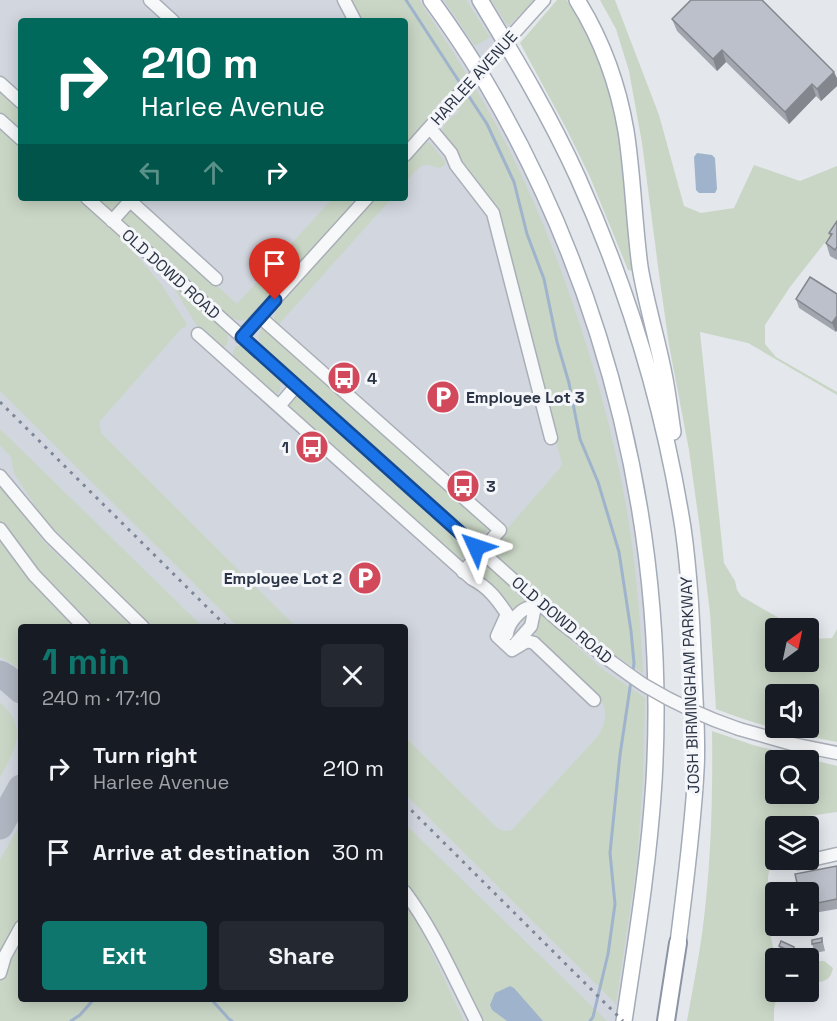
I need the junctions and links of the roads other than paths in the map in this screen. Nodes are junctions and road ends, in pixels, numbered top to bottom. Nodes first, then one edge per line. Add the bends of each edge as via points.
1 (150, 0) edge
2 (344, 0) edge
3 (431, 0) edge
4 (480, 0) edge
5 (543, 0) edge
6 (578, 0) edge
7 (170, 18) edge
8 (353, 18) edge
9 (0, 83) edge
10 (18, 99) edge
11 (0, 120) edge
12 (428, 130) junction
13 (18, 136) edge
14 (408, 153) edge
15 (90, 201) edge
16 (127, 201) edge
17 (130, 201) edge
18 (364, 201) edge
19 (112, 221) junction
20 (216, 279) dead end
21 (260, 317) junction
22 (198, 334) dead end
23 (242, 337) junction
24 (294, 384) junction
25 (277, 404) junction
26 (551, 438) dead end
27 (0, 476) edge
28 (0, 529) edge
29 (683, 531) junction
30 (479, 549) junction
31 (461, 570) junction
32 (534, 606) junction
33 (81, 624) edge
34 (140, 624) edge
35 (508, 642) junction
36 (594, 700) dead end
37 (837, 753) edge
38 (837, 854) edge
39 (819, 858) edge
40 (408, 896) edge
41 (18, 932) edge
42 (678, 943) junction
43 (0, 973) edge
44 (476, 1021) edge
45 (624, 1021) edge
46 (666, 1021) edge
47 (671, 1021) edge

1 - 7 street
2 - 8 street
3 - 45 main road, JOSH BIRMINGHAM PARKWAY via 509,123 560,230 597,331 631,456 652,606 655,724 647,865
4 - 29 main road, JOSH BIRMINGHAM PARKWAY via 548,117 611,257 658,408
5 - 12 street, HARLEE AVENUE, bridge
6 - 29 main road via 607,57 626,131 639,258 666,385
9 - 10 street
11 - 13 street
12 - 14 street, HARLEE AVENUE
12 - 26 street via 451,153 493,213
15 - 19 street, OLD DOWD ROAD
16 - 19 street
17 - 20 street
18 - 21 street
19 - 23 street, OLD DOWD ROAD
21 - 23 street
21 - 30 street via 497,528
22 - 25 street
23 - 24 street, OLD DOWD ROAD
24 - 25 street
24 - 30 street, OLD DOWD ROAD
25 - 31 street
27 - 34 street via 50,536
28 - 33 street via 34,575
29 - 42 main road, JOSH BIRMINGHAM PARKWAY via 692,612 696,768
30 - 31 street
30 - 32 street, OLD DOWD ROAD
31 - 35 street via 482,584 507,614 497,636
32 - 35 street
32 - 35 street via 531,626 517,643
32 - 37 street, OLD DOWD ROAD, bridge via 643,684 712,720
35 - 36 street via 531,641
38 - 39 street
40 - 44 street
41 - 43 street
42 - 46 highway
42 - 47 highway

